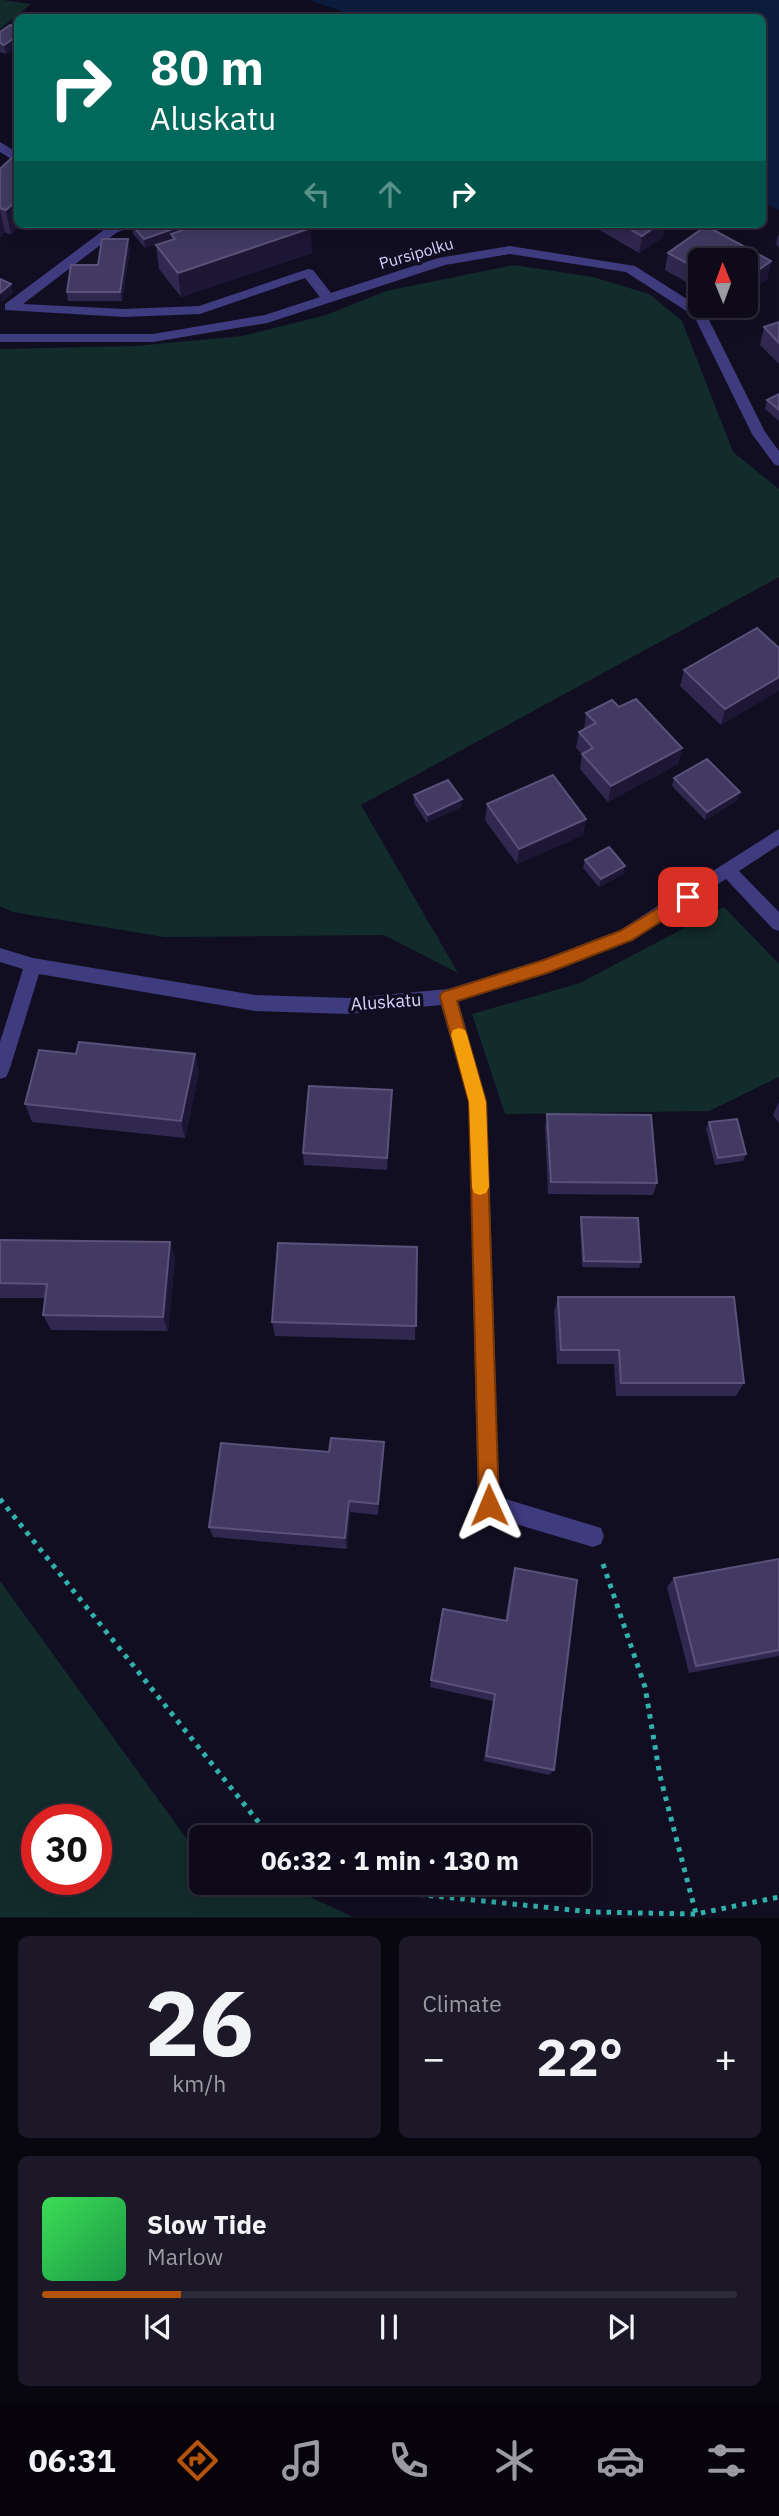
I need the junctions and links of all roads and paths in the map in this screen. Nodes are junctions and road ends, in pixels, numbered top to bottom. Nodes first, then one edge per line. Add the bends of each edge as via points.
1 (109, 228) edge
2 (329, 299) junction
3 (5, 311) edge
4 (0, 338) edge
5 (779, 461) edge
6 (779, 836) edge
7 (729, 871) junction
8 (779, 925) edge
9 (0, 955) edge
10 (33, 965) junction
11 (448, 997) junction
12 (0, 1070) edge
13 (0, 1499) edge
14 (593, 1536) joint
15 (261, 1825) edge
16 (416, 1895) edge
17 (779, 1897) edge
18 (696, 1914) junction

1 - 3 street
2 - 3 street via 308,273 200,310
2 - 4 street, Pursipolku via 267,319 153,338
2 - 5 street, Pursipolku via 443,261 510,250 630,269 699,313 759,433
6 - 7 street, Aluskatu
7 - 8 street
7 - 11 street, Aluskatu via 626,936
9 - 10 street, Aluskatu
10 - 11 street, Aluskatu via 255,1003 349,1006
10 - 12 street
11 - 14 street via 478,1102 489,1505
13 - 15 path
14 - 18 path via 645,1687 660,1776
16 - 18 path via 592,1912
17 - 18 path

